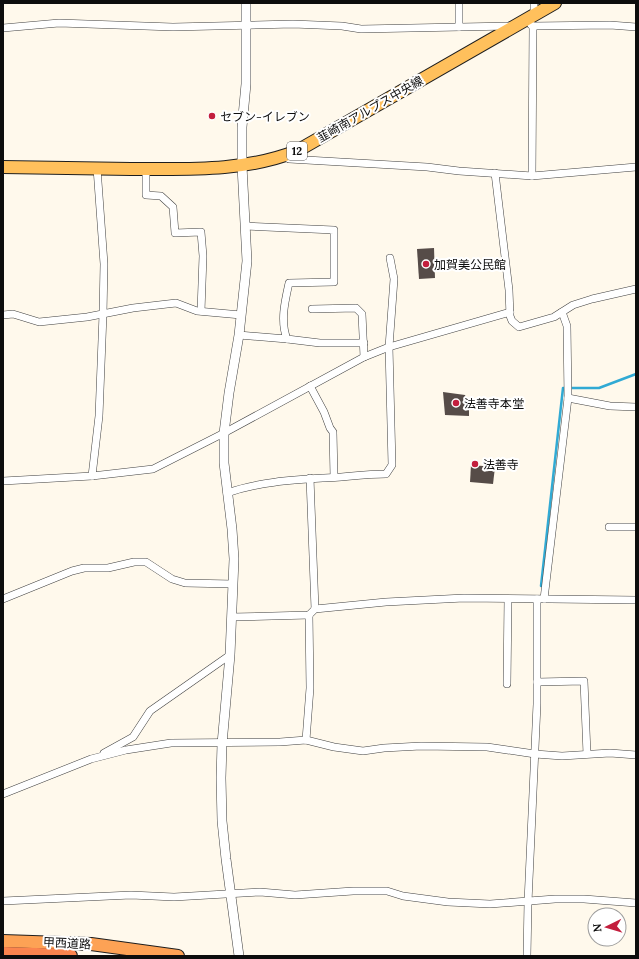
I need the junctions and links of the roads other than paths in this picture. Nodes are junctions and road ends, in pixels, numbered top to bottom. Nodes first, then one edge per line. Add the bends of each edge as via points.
1 (246, 3) edge
2 (459, 3) edge
3 (554, 3) edge
4 (528, 18) edge
5 (247, 26) junction
6 (458, 27) junction
7 (636, 27) edge
8 (3, 28) edge
9 (284, 156) junction
10 (242, 166) junction
11 (3, 167) edge
12 (636, 167) edge
13 (96, 168) junction
14 (146, 169) junction
15 (495, 173) junction
16 (532, 176) junction
17 (245, 226) junction
18 (390, 258) dead end
19 (636, 289) edge
20 (312, 309) dead end
21 (201, 311) junction
22 (510, 312) junction
23 (562, 312) junction
24 (104, 314) junction
25 (3, 315) edge
26 (241, 315) junction
27 (239, 335) junction
28 (287, 339) junction
29 (364, 343) junction
30 (389, 347) junction
31 (364, 358) junction
32 (310, 386) junction
33 (568, 396) junction
34 (636, 407) edge
35 (224, 433) junction
36 (92, 476) junction
37 (334, 477) junction
38 (310, 478) junction
39 (3, 481) edge
40 (227, 493) junction
41 (608, 527) dead end
42 (636, 527) edge
43 (234, 584) junction
44 (3, 599) edge
45 (508, 599) junction
46 (540, 599) junction
47 (636, 600) edge
48 (315, 609) junction
49 (309, 615) junction
50 (232, 617) junction
51 (230, 655) junction
52 (537, 682) junction
53 (507, 684) dead end
54 (306, 740) junction
55 (222, 744) junction
56 (535, 754) junction
57 (587, 754) junction
58 (636, 755) edge
59 (91, 759) junction
60 (3, 794) edge
61 (230, 895) junction
62 (3, 901) edge
63 (528, 902) junction
64 (636, 903) edge
65 (3, 941) edge
66 (3, 954) edge
67 (70, 956) edge
68 (178, 956) edge
69 (239, 956) edge
70 (527, 956) edge

1 - 5 street
2 - 6 street
3 - 4 main road, 韮崎南アルプス中央線 / 12
4 - 6 street
4 - 7 street
4 - 9 main road, 韮崎南アルプス中央線 / 12 via 297,151
4 - 16 street
5 - 6 street via 315,24 362,29
5 - 8 street via 173,27 59,23
5 - 10 street
9 - 10 main road, 韮崎南アルプス中央線 / 12
9 - 15 street via 289,159
10 - 14 main road, 韮崎南アルプス中央線 / 12
10 - 17 street
11 - 13 main road, 韮崎南アルプス中央線 / 12
12 - 16 street
13 - 14 main road, 韮崎南アルプス中央線 / 12
13 - 24 street via 104,264
14 - 21 street via 146,195 161,196 173,207 175,233 201,232
15 - 16 street
15 - 22 street
17 - 26 street via 247,260
17 - 28 street via 334,230 334,282 289,283 284,308 284,332
18 - 30 street via 394,279
19 - 23 street via 592,299 573,305
20 - 29 street via 356,308 362,314
21 - 24 street via 176,304
21 - 26 street
22 - 23 street via 512,321 519,327 554,317
22 - 30 street
23 - 33 street via 567,326
24 - 25 street via 39,322 13,314
24 - 36 street via 99,416
26 - 27 street
27 - 28 street
27 - 35 street
28 - 29 street via 320,343
29 - 31 street
30 - 31 street
30 - 37 street via 392,465 386,474
31 - 32 street
32 - 35 street
32 - 37 street via 333,432
33 - 34 street via 610,406
33 - 46 street
35 - 36 street via 153,468
35 - 40 street
36 - 39 street
37 - 38 street
38 - 40 street via 242,488
38 - 48 street
40 - 43 street
41 - 42 street
43 - 44 street via 185,583 146,562 134,562 108,568 72,571
43 - 50 street
45 - 46 street
45 - 48 street via 464,598 386,602
45 - 53 street
46 - 47 street
46 - 52 street
48 - 49 street
49 - 50 street
49 - 54 street via 310,688
50 - 51 street
51 - 55 street
51 - 59 street via 150,710 134,737
52 - 56 street
52 - 57 street via 584,681
54 - 55 street
54 - 56 street via 334,748 363,751 421,746 488,747
55 - 59 street via 171,743
55 - 61 street via 222,821
56 - 57 street
56 - 63 street
57 - 58 street
59 - 60 street
61 - 62 street via 131,895
61 - 63 street via 260,892 295,894 387,891 403,896 448,902
61 - 69 street
63 - 64 street via 584,899
63 - 70 street
65 - 68 highway, 甲西道路 via 91,944
66 - 67 highway

